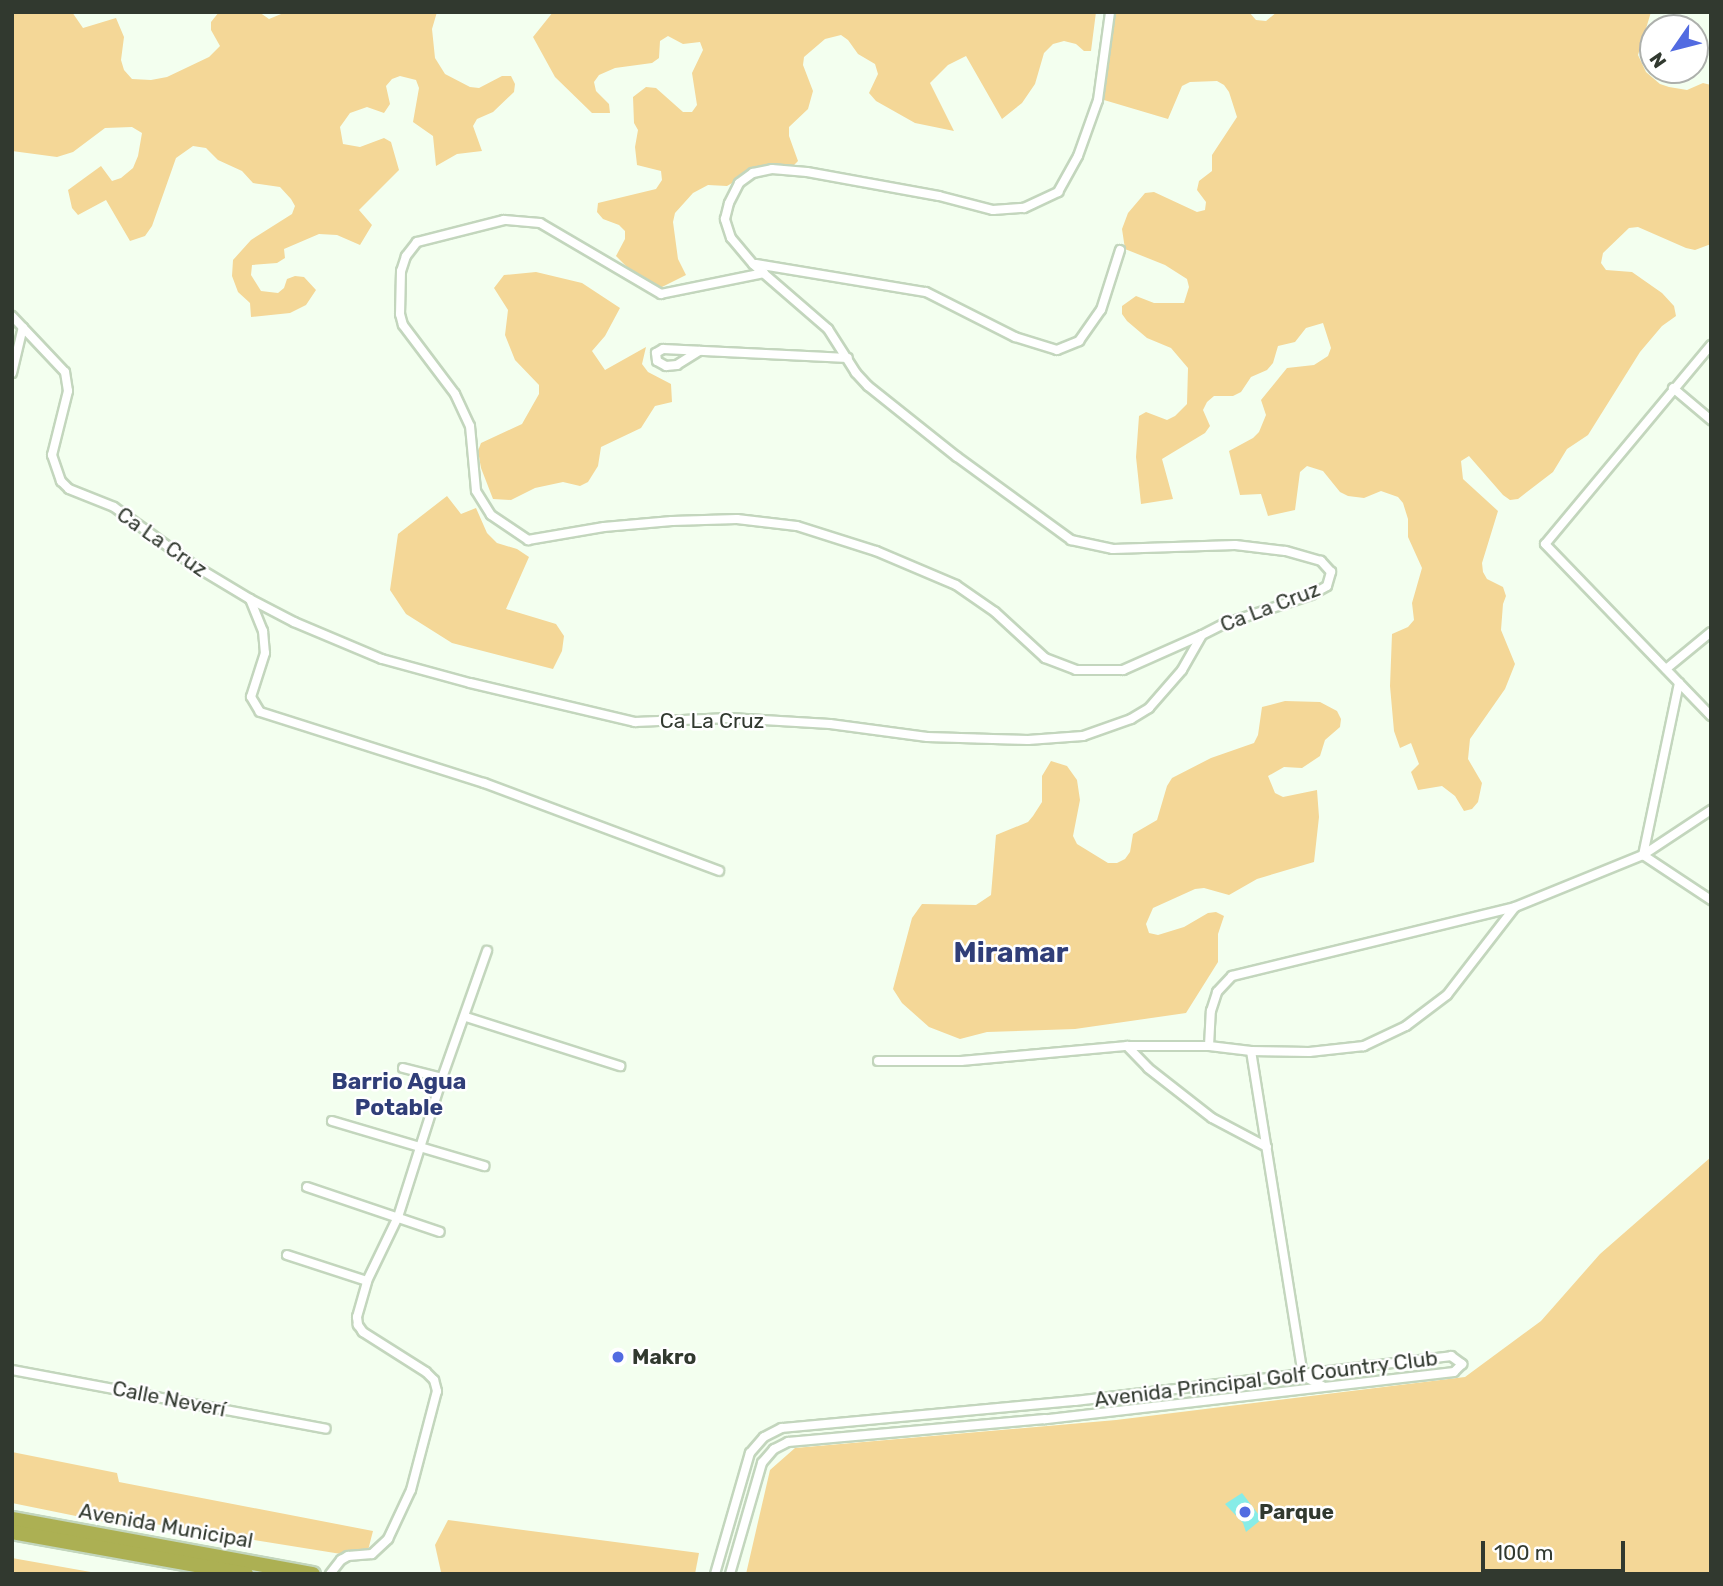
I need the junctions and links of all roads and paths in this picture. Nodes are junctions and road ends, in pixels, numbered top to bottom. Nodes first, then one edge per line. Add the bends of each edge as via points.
1 (1110, 12) edge
2 (1120, 250) dead end
3 (753, 264) junction
4 (764, 273) junction
5 (12, 316) edge
6 (23, 327) junction
7 (1711, 345) edge
8 (699, 351) junction
9 (848, 358) junction
10 (12, 373) edge
11 (1673, 388) junction
12 (1711, 420) edge
13 (250, 599) junction
14 (1711, 632) edge
15 (1202, 635) junction
16 (1666, 669) junction
17 (1679, 683) junction
18 (1711, 716) edge
19 (1711, 810) edge
20 (1643, 855) junction
21 (719, 871) dead end
22 (1711, 900) edge
23 (1516, 907) junction
24 (487, 951) dead end
25 (466, 1017) junction
26 (1127, 1046) junction
27 (1209, 1046) junction
28 (1251, 1051) junction
29 (878, 1060) dead end
30 (620, 1066) dead end
31 (403, 1068) dead end
32 (442, 1078) junction
33 (332, 1121) dead end
34 (1266, 1147) junction
35 (421, 1149) junction
36 (484, 1167) dead end
37 (307, 1187) dead end
38 (398, 1217) junction
39 (440, 1232) dead end
40 (287, 1255) dead end
41 (367, 1280) junction
42 (12, 1370) edge
43 (1303, 1376) junction
44 (1323, 1386) junction
45 (326, 1429) dead end
46 (12, 1519) edge
47 (12, 1532) edge
48 (246, 1574) edge
49 (313, 1574) edge
50 (330, 1574) edge
51 (715, 1574) edge
52 (730, 1574) edge

1 - 3 street, Ca La Cruz via 1098,100 1078,156 1058,192 1024,208 993,210 939,196 772,169 753,173 739,183 725,219 731,239
2 - 3 street via 1101,310 1079,341 1057,351 1016,337 926,292
3 - 4 street, Ca La Cruz
4 - 9 street, Ca La Cruz via 828,329
4 - 15 street via 661,294 540,223 503,220 417,242 401,271 400,314 403,325 456,394 470,426 476,491 491,515 527,540 672,521 737,519 797,526 876,551 956,585 995,612 1045,658 1076,670 1123,670
5 - 6 street, Ca La Cruz
6 - 10 street
6 - 13 street, Ca La Cruz via 61,366 67,379 52,455 61,481 69,489 114,507
7 - 11 street
8 - 8 street via 663,349 656,353 657,361 677,365
8 - 9 street
9 - 15 street, Ca La Cruz via 868,386 1071,540 1113,549 1235,545 1285,551 1321,561 1331,572 1327,586 1311,595
11 - 12 street
11 - 16 street via 1545,544
13 - 15 street, Ca La Cruz via 382,659 635,722 730,718 927,737 1028,740 1083,736 1131,719 1149,708 1182,670
13 - 21 street via 263,631 265,653 251,697 260,712 484,783
14 - 16 street
16 - 17 street
17 - 18 street
17 - 20 street
19 - 20 street
20 - 22 street
20 - 23 street
23 - 27 street via 1232,976 1217,992
23 - 28 street via 1447,996 1406,1026 1364,1046 1309,1052
24 - 25 street
25 - 30 street
25 - 32 street
26 - 27 street
26 - 29 street via 961,1060
26 - 34 street via 1212,1118
27 - 28 street
28 - 34 street
31 - 32 street
32 - 35 street
33 - 35 street
34 - 43 street
35 - 36 street
35 - 38 street
37 - 38 street
38 - 39 street
38 - 41 street
40 - 41 street
41 - 50 street via 358,1325 426,1372 438,1391 411,1490 388,1539 372,1554 341,1560
42 - 45 street, Calle Neverí
43 - 44 street
43 - 44 street, Avenida Principal Golf Country Club via 1451,1356 1462,1364 1454,1372
43 - 51 street, Avenida Principal Golf Country Club via 782,1428 764,1437 750,1453
44 - 52 street, Avenida Principal Golf Country Club via 1045,1419 788,1442 762,1463
46 - 49 highway, Avenida Municipal
47 - 48 highway, Avenida Municipal

